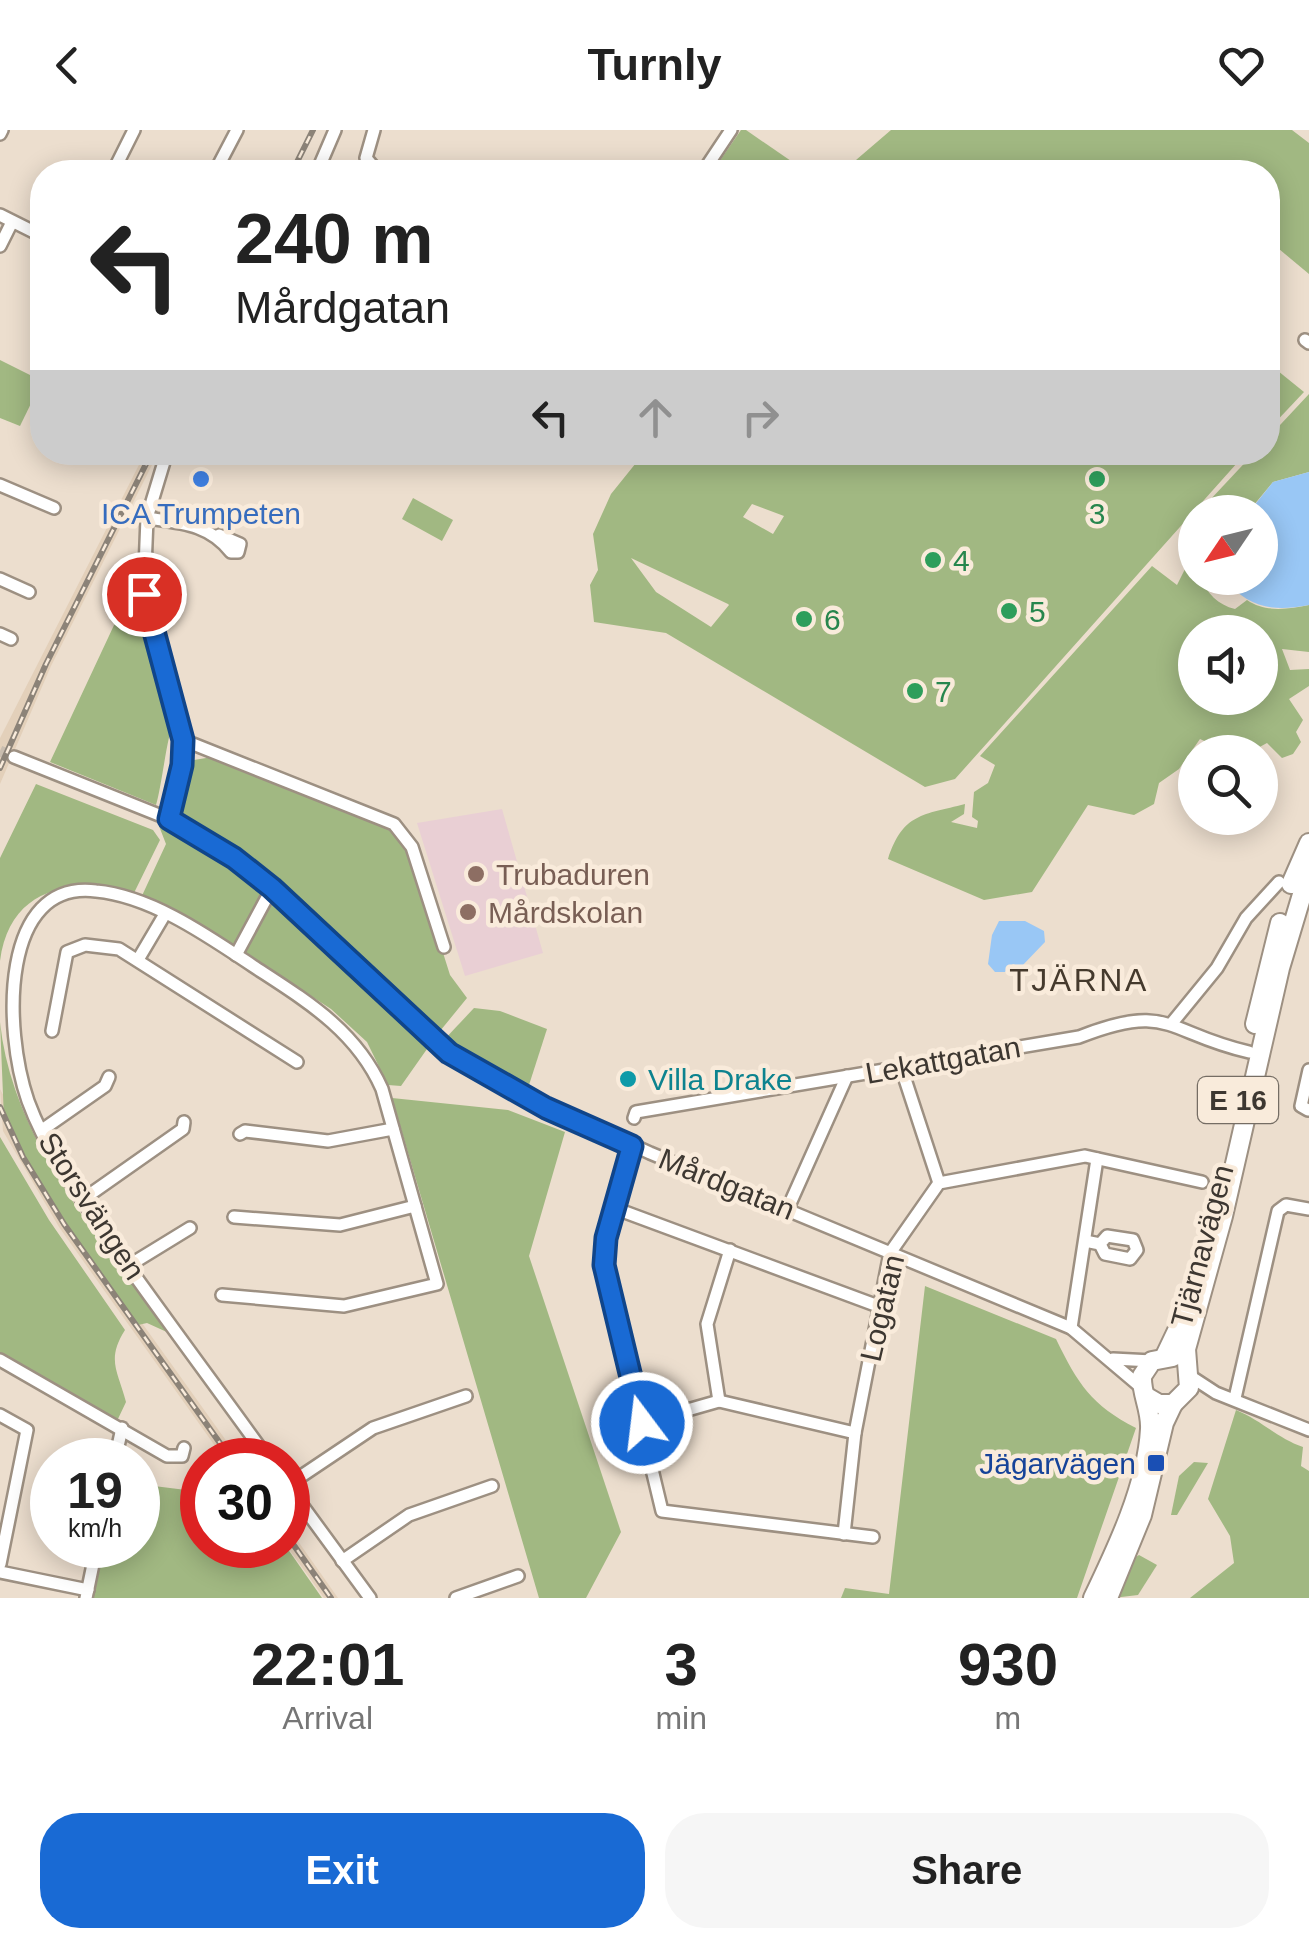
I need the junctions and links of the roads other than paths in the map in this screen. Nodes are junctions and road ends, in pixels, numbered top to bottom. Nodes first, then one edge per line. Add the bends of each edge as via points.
1 (134, 130) edge
2 (236, 130) edge
3 (335, 130) edge
4 (374, 130) edge
5 (730, 130) edge
6 (119, 160) edge
7 (221, 160) edge
8 (324, 160) edge
9 (368, 160) edge
10 (710, 160) edge
11 (6, 219) edge
12 (30, 230) edge
13 (0, 246) edge
14 (164, 465) edge
15 (0, 485) edge
16 (54, 508) dead end
17 (147, 518) junction
18 (219, 535) dead end
19 (0, 579) edge
20 (28, 592) dead end
21 (183, 740) junction
22 (14, 757) tunnel mouth
23 (169, 819) junction
24 (1309, 843) edge
25 (1309, 871) edge
26 (1279, 882) dead end
27 (272, 888) junction
28 (165, 914) junction
29 (1301, 918) edge
30 (444, 947) dead end
31 (236, 955) junction
32 (139, 958) junction
33 (1172, 1023) junction
34 (52, 1031) dead end
35 (1249, 1052) junction
36 (297, 1062) dead end
37 (900, 1066) junction
38 (1309, 1070) edge
39 (847, 1076) junction
40 (109, 1078) dead end
41 (1308, 1110) edge
42 (634, 1118) dead end
43 (184, 1122) dead end
44 (393, 1128) junction
45 (42, 1130) junction
46 (240, 1134) dead end
47 (632, 1146) junction
48 (1097, 1159) junction
49 (939, 1182) junction
50 (1202, 1182) dead end
51 (82, 1200) junction
52 (415, 1206) junction
53 (614, 1208) junction
54 (788, 1208) junction
55 (1309, 1209) edge
56 (234, 1217) dead end
57 (190, 1228) dead end
58 (1085, 1241) junction
59 (1100, 1244) dead end
60 (730, 1250) junction
61 (890, 1253) junction
62 (128, 1266) junction
63 (222, 1295) dead end
64 (878, 1306) junction
65 (1071, 1328) junction
66 (1108, 1358) junction
67 (1158, 1358) junction
68 (0, 1360) edge
69 (1188, 1373) junction
70 (1145, 1392) junction
71 (1216, 1393) junction
72 (466, 1396) dead end
73 (1235, 1398) junction
74 (1178, 1401) junction
75 (719, 1402) junction
76 (0, 1415) edge
77 (642, 1423) junction
78 (122, 1428) junction
79 (1309, 1430) edge
80 (855, 1434) junction
81 (120, 1438) edge
82 (253, 1438) edge
83 (180, 1456) edge
84 (310, 1469) edge
85 (492, 1486) dead end
86 (310, 1516) edge
87 (844, 1534) junction
88 (873, 1537) dead end
89 (342, 1561) junction
90 (0, 1564) edge
91 (92, 1568) edge
92 (0, 1572) edge
93 (518, 1576) dead end
94 (87, 1594) edge
95 (370, 1598) edge
96 (456, 1598) edge
97 (1093, 1598) edge
98 (1108, 1598) edge

1 - 6 street
2 - 7 street
3 - 8 street
4 - 9 street
5 - 10 street
11 - 12 street
11 - 13 street
14 - 17 street
15 - 16 street
17 - 18 street
17 - 21 street via 144,594
19 - 20 street
21 - 23 street
21 - 30 street via 394,824 412,847
22 - 23 street, Mårdgatan
23 - 27 street, Mårdgatan
24 - 35 highway, Tjärnavägen / E 16 via 1288,896
25 - 29 highway, Tjärnavägen / E 16
26 - 33 street
27 - 31 street
27 - 47 street, Mårdgatan via 449,1053 546,1108
28 - 31 street, Storsvängen
28 - 32 street
28 - 45 street, Storsvängen via 99,891 68,890 20,919 5,972 6,1012
29 - 69 highway, Tjärnavägen / E 16 via 1186,1350
31 - 44 street, Storsvängen via 350,1036 368,1058
32 - 34 street via 86,945 68,952
32 - 36 street
33 - 35 street, Lekattgatan
33 - 37 street, Lekattgatan via 1121,1020 1079,1037
35 - 67 highway, Tjärnavägen / E 16 via 1190,1298 1175,1342
37 - 39 street, Lekattgatan
37 - 49 street
38 - 41 street via 1301,1106
39 - 42 street, Lekattgatan via 636,1112
39 - 54 street
40 - 45 street
43 - 51 street
44 - 46 street via 328,1140
44 - 52 street, Storsvängen
45 - 51 street, Storsvängen
47 - 53 street
47 - 54 street, Mårdgatan
48 - 49 street via 1030,1163
48 - 50 street
48 - 58 street
49 - 61 street, Logatan
51 - 62 street, Storsvängen
52 - 56 street via 340,1226
52 - 63 street, Storsvängen via 437,1284 344,1306
53 - 60 street
53 - 77 street via 604,1265
54 - 61 street, Mårdgatan
55 - 73 street via 1286,1205 1278,1212
57 - 62 street
58 - 59 street
58 - 65 street
60 - 64 street
60 - 75 street via 707,1324
61 - 64 street, Logatan
61 - 65 street, Mårdgatan
62 - 82 street, Storsvängen
64 - 80 street, Logatan
65 - 66 street, Mårdgatan
66 - 67 street
66 - 70 street, Mårdgatan
67 - 69 highway
67 - 70 highway, E 16 via 1142,1376
68 - 78 street
69 - 71 street
69 - 74 highway, E 16
70 - 74 highway via 1159,1404
70 - 97 highway, E 16 via 1146,1455
71 - 73 street
71 - 74 street
72 - 84 street via 356,1436
73 - 79 street
74 - 98 highway, E 16 via 1164,1423 1142,1515
75 - 77 street
75 - 80 street
76 - 90 street via 27,1430
77 - 87 street via 662,1511
78 - 81 street
78 - 83 street via 167,1456
80 - 87 street, Logatan
85 - 89 street via 409,1516
86 - 89 street
87 - 88 street
89 - 95 street
91 - 94 street
92 - 94 street
93 - 96 street

